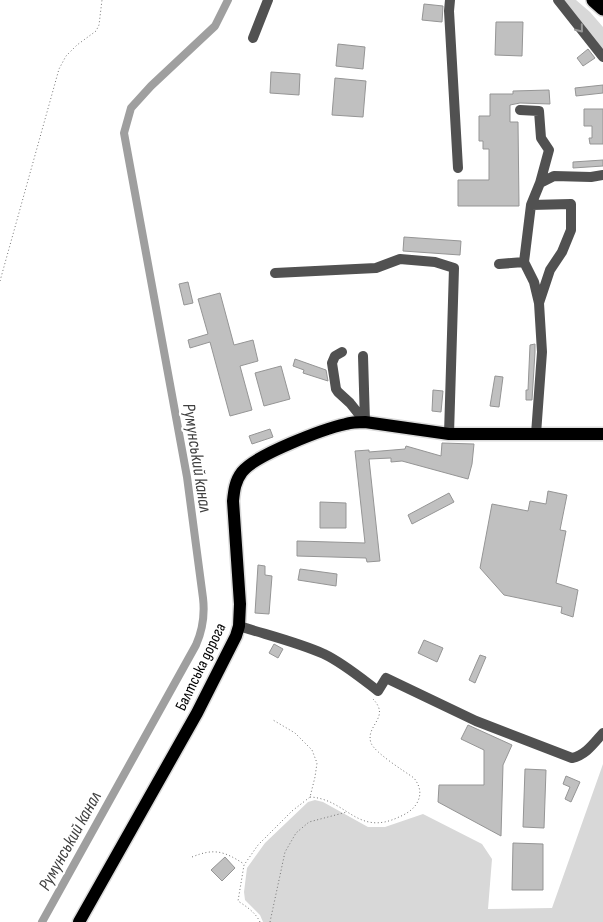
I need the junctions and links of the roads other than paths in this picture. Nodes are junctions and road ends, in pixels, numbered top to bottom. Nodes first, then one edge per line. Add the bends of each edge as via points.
1 (268, 0) edge
2 (450, 0) edge
3 (558, 0) edge
4 (594, 0) edge
5 (603, 8) edge
6 (253, 38) dead end
7 (603, 57) edge
8 (520, 110) dead end
9 (458, 168) dead end
10 (603, 175) edge
11 (540, 183) junction
12 (531, 205) junction
13 (524, 262) junction
14 (499, 264) dead end
15 (275, 274) dead end
16 (539, 303) junction
17 (342, 352) dead end
18 (363, 356) dead end
19 (365, 422) junction
20 (449, 434) junction
21 (536, 434) junction
22 (603, 434) edge
23 (239, 626) junction
24 (603, 733) edge
25 (78, 922) edge

1 - 6 lane
2 - 9 lane
3 -> 7 lane
4 - 5 highway
8 - 11 lane via 539,111 541,138 549,150
10 - 11 lane via 554,176
11 - 12 lane
12 - 13 lane
12 - 16 lane via 571,204 571,230 550,270
13 - 14 lane
13 - 16 lane via 534,282
15 - 20 lane via 376,268 400,259 435,262 454,268
16 - 21 lane via 542,352
17 - 19 lane via 332,363 336,389
18 - 19 lane
19 - 20 main road, Балтська дорога
19 - 23 main road, Балтська дорога via 306,437 264,456 241,472 232,501
20 - 21 main road, Балтська дорога
21 - 22 main road, Балтська дорога
23 - 24 lane via 325,655 378,691 386,678 476,721 572,758 584,754
23 - 25 main road, Балтська дорога via 197,713

